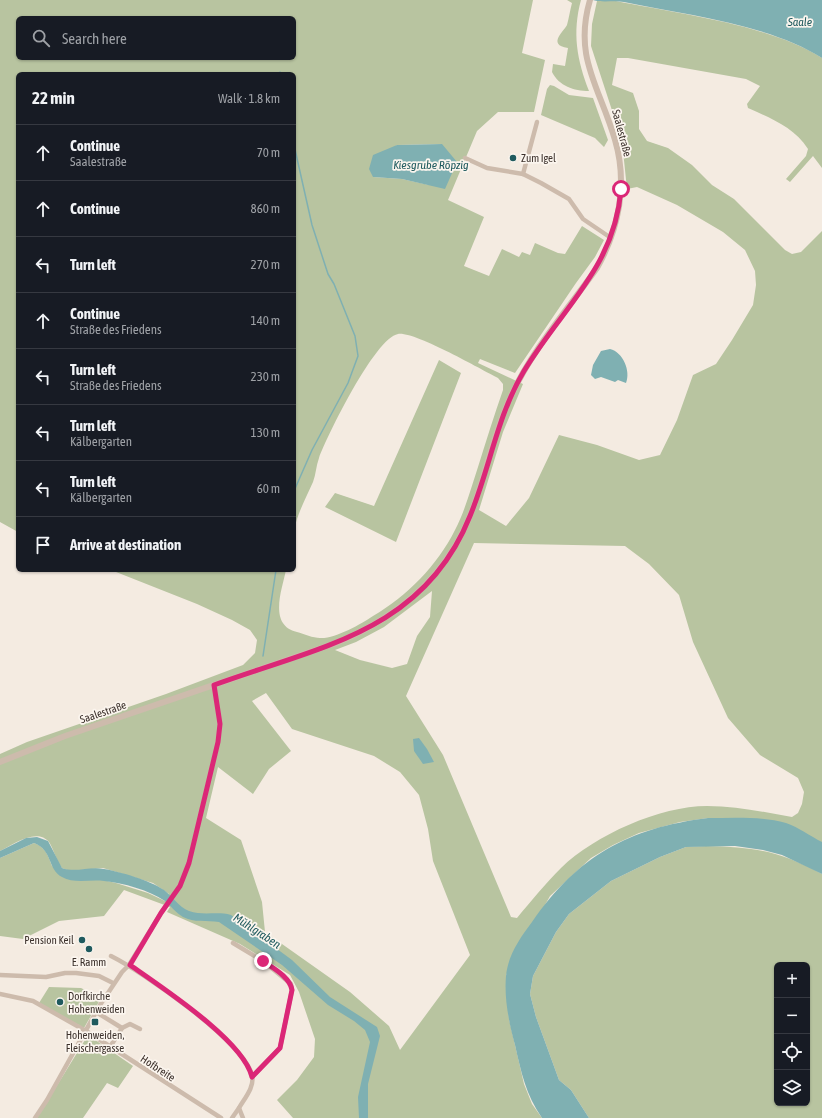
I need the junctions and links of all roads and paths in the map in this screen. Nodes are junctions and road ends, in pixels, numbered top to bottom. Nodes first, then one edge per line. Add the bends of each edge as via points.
1 (590, 0) edge
2 (538, 122) dead end
3 (465, 158) dead end
4 (523, 174) junction
5 (612, 238) junction
6 (214, 685) junction
7 (0, 762) edge
8 (233, 943) dead end
9 (111, 956) dead end
10 (130, 965) junction
11 (0, 974) edge
12 (113, 983) junction
13 (0, 994) edge
14 (96, 1012) junction
15 (122, 1028) junction
16 (140, 1029) dead end
17 (86, 1031) junction
18 (110, 1047) junction
19 (252, 1077) junction
20 (239, 1108) junction
21 (35, 1118) edge
22 (221, 1118) edge
23 (232, 1118) edge
24 (243, 1118) edge

1 - 5 street, Saalestraße via 584,25 584,50 611,125 619,158 620,201
2 - 4 street
3 - 4 street via 487,168
4 - 5 street via 569,199 584,219
5 - 6 street, Saalestraße via 597,268 514,389 470,517 450,554 430,581 401,608 361,633
6 - 7 street, Saalestraße via 65,736
6 - 10 street via 220,724 218,742 189,863 176,894
8 - 19 street via 263,961 291,984 292,990 280,1048
9 - 10 street
10 - 12 street
10 - 19 street via 213,1027 247,1064
11 - 12 street via 46,977 76,973 99,976
12 - 14 street
13 - 17 street, Hofbreite via 33,1001
14 - 15 street
14 - 17 street
15 - 16 street via 130,1024
15 - 18 street
17 - 18 street, Hofbreite
17 - 21 street
18 - 22 street, Hofbreite
19 - 20 street via 251,1086
20 - 23 street
20 - 24 street

